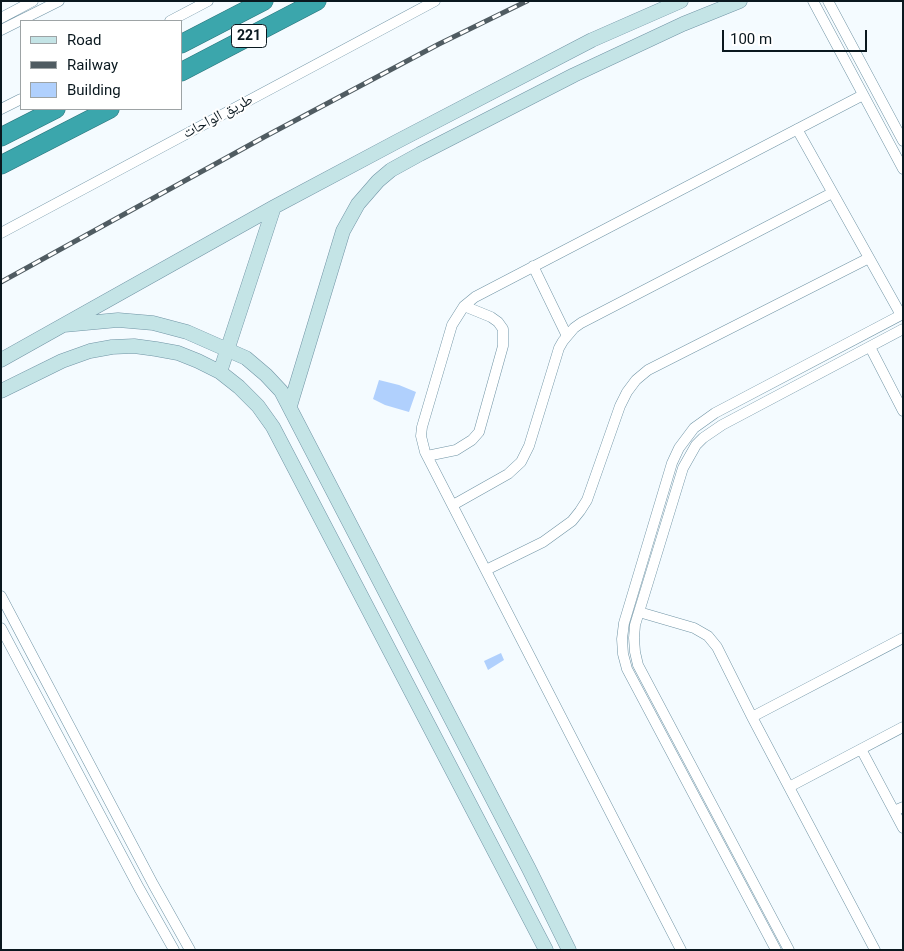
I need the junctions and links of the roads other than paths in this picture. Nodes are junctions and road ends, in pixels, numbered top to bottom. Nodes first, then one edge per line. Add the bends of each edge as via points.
1 (33, 1) edge
2 (59, 1) edge
3 (208, 1) edge
4 (264, 1) edge
5 (317, 1) edge
6 (435, 1) edge
7 (681, 1) edge
8 (740, 1) edge
9 (813, 1) edge
10 (828, 1) edge
11 (1, 18) edge
12 (20, 20) edge
13 (21, 20) edge
14 (172, 20) edge
15 (1, 30) edge
16 (182, 43) edge
17 (182, 71) edge
18 (863, 95) junction
19 (20, 100) edge
20 (1, 109) edge
21 (54, 110) edge
22 (108, 110) edge
23 (797, 129) junction
24 (1, 137) edge
25 (398, 141) junction
26 (903, 142) edge
27 (409, 161) junction
28 (1, 165) edge
29 (903, 169) edge
30 (832, 193) junction
31 (274, 207) junction
32 (1, 233) edge
33 (869, 258) junction
34 (533, 266) junction
35 (464, 306) junction
36 (902, 314) edge
37 (64, 326) junction
38 (903, 329) edge
39 (567, 336) junction
40 (870, 347) junction
41 (228, 348) junction
42 (1, 360) edge
43 (220, 372) junction
44 (788, 374) junction
45 (795, 386) junction
46 (1, 391) edge
47 (290, 406) junction
48 (903, 411) edge
49 (427, 456) junction
50 (453, 505) junction
51 (658, 512) junction
52 (669, 516) junction
53 (346, 518) junction
54 (326, 528) junction
55 (486, 570) junction
56 (1, 596) edge
57 (639, 612) junction
58 (1, 628) edge
59 (903, 638) edge
60 (32, 656) junction
61 (20, 662) junction
62 (657, 702) junction
63 (647, 708) junction
64 (752, 717) junction
65 (903, 727) edge
66 (861, 749) junction
67 (789, 786) junction
68 (898, 809) edge
69 (903, 828) edge
70 (750, 876) junction
71 (740, 882) junction
72 (568, 949) edge
73 (174, 950) edge
74 (190, 950) edge
75 (546, 950) edge
76 (681, 950) edge
77 (776, 950) edge
78 (789, 950) edge
79 (874, 950) edge

1 - 11 street
2 - 13 street
3 - 14 street
4 - 16 highway, 221
5 - 17 highway, 221
6 - 32 street, طريق الواحات
7 - 25 street via 592,40
8 - 27 street via 574,75
9 - 18 street
10 - 26 street
12 - 15 street
18 - 23 street
18 - 29 street
19 - 20 street
21 - 24 highway
22 - 28 highway
23 - 30 street
23 - 34 street
25 - 27 street
25 - 31 street
27 - 47 street via 378,181 350,215
30 - 33 street
30 - 39 street via 581,323
31 - 37 street
31 - 41 street
33 - 36 street
33 - 55 street via 648,370 626,392 587,500 572,521 543,542
34 - 35 street via 475,296
34 - 39 street
35 - 49 street via 452,325 422,427 422,444
35 - 49 street via 498,322 503,329 503,346 479,432 465,446
36 - 44 street
37 - 41 street via 118,320 153,323 188,332
37 - 42 street
38 - 40 street
39 - 50 street via 559,348 529,446 521,462 508,474
40 - 45 street
40 - 48 street
41 - 43 street
41 - 47 street via 266,375
43 - 46 street via 178,353 134,346 112,347 62,361
43 - 54 street via 258,406 273,427
44 - 45 street
44 - 51 street via 715,413 694,428 675,456
45 - 52 street via 722,425 696,445 684,468
47 - 53 street
49 - 50 street
50 - 55 street
51 - 52 street
51 - 63 street via 622,639 627,669
52 - 57 street
53 - 54 street
53 - 72 street
54 - 75 street
55 - 76 street
56 - 60 street
57 - 62 street via 635,652
57 - 64 street via 694,628 713,641
58 - 61 street
59 - 64 street
60 - 61 street
60 - 74 street
61 - 73 street
62 - 63 street
62 - 70 street
63 - 71 street
64 - 67 street
65 - 66 street
66 - 67 street
66 - 68 street
67 - 79 street
68 - 69 street
70 - 71 street
70 - 78 street
71 - 77 street

